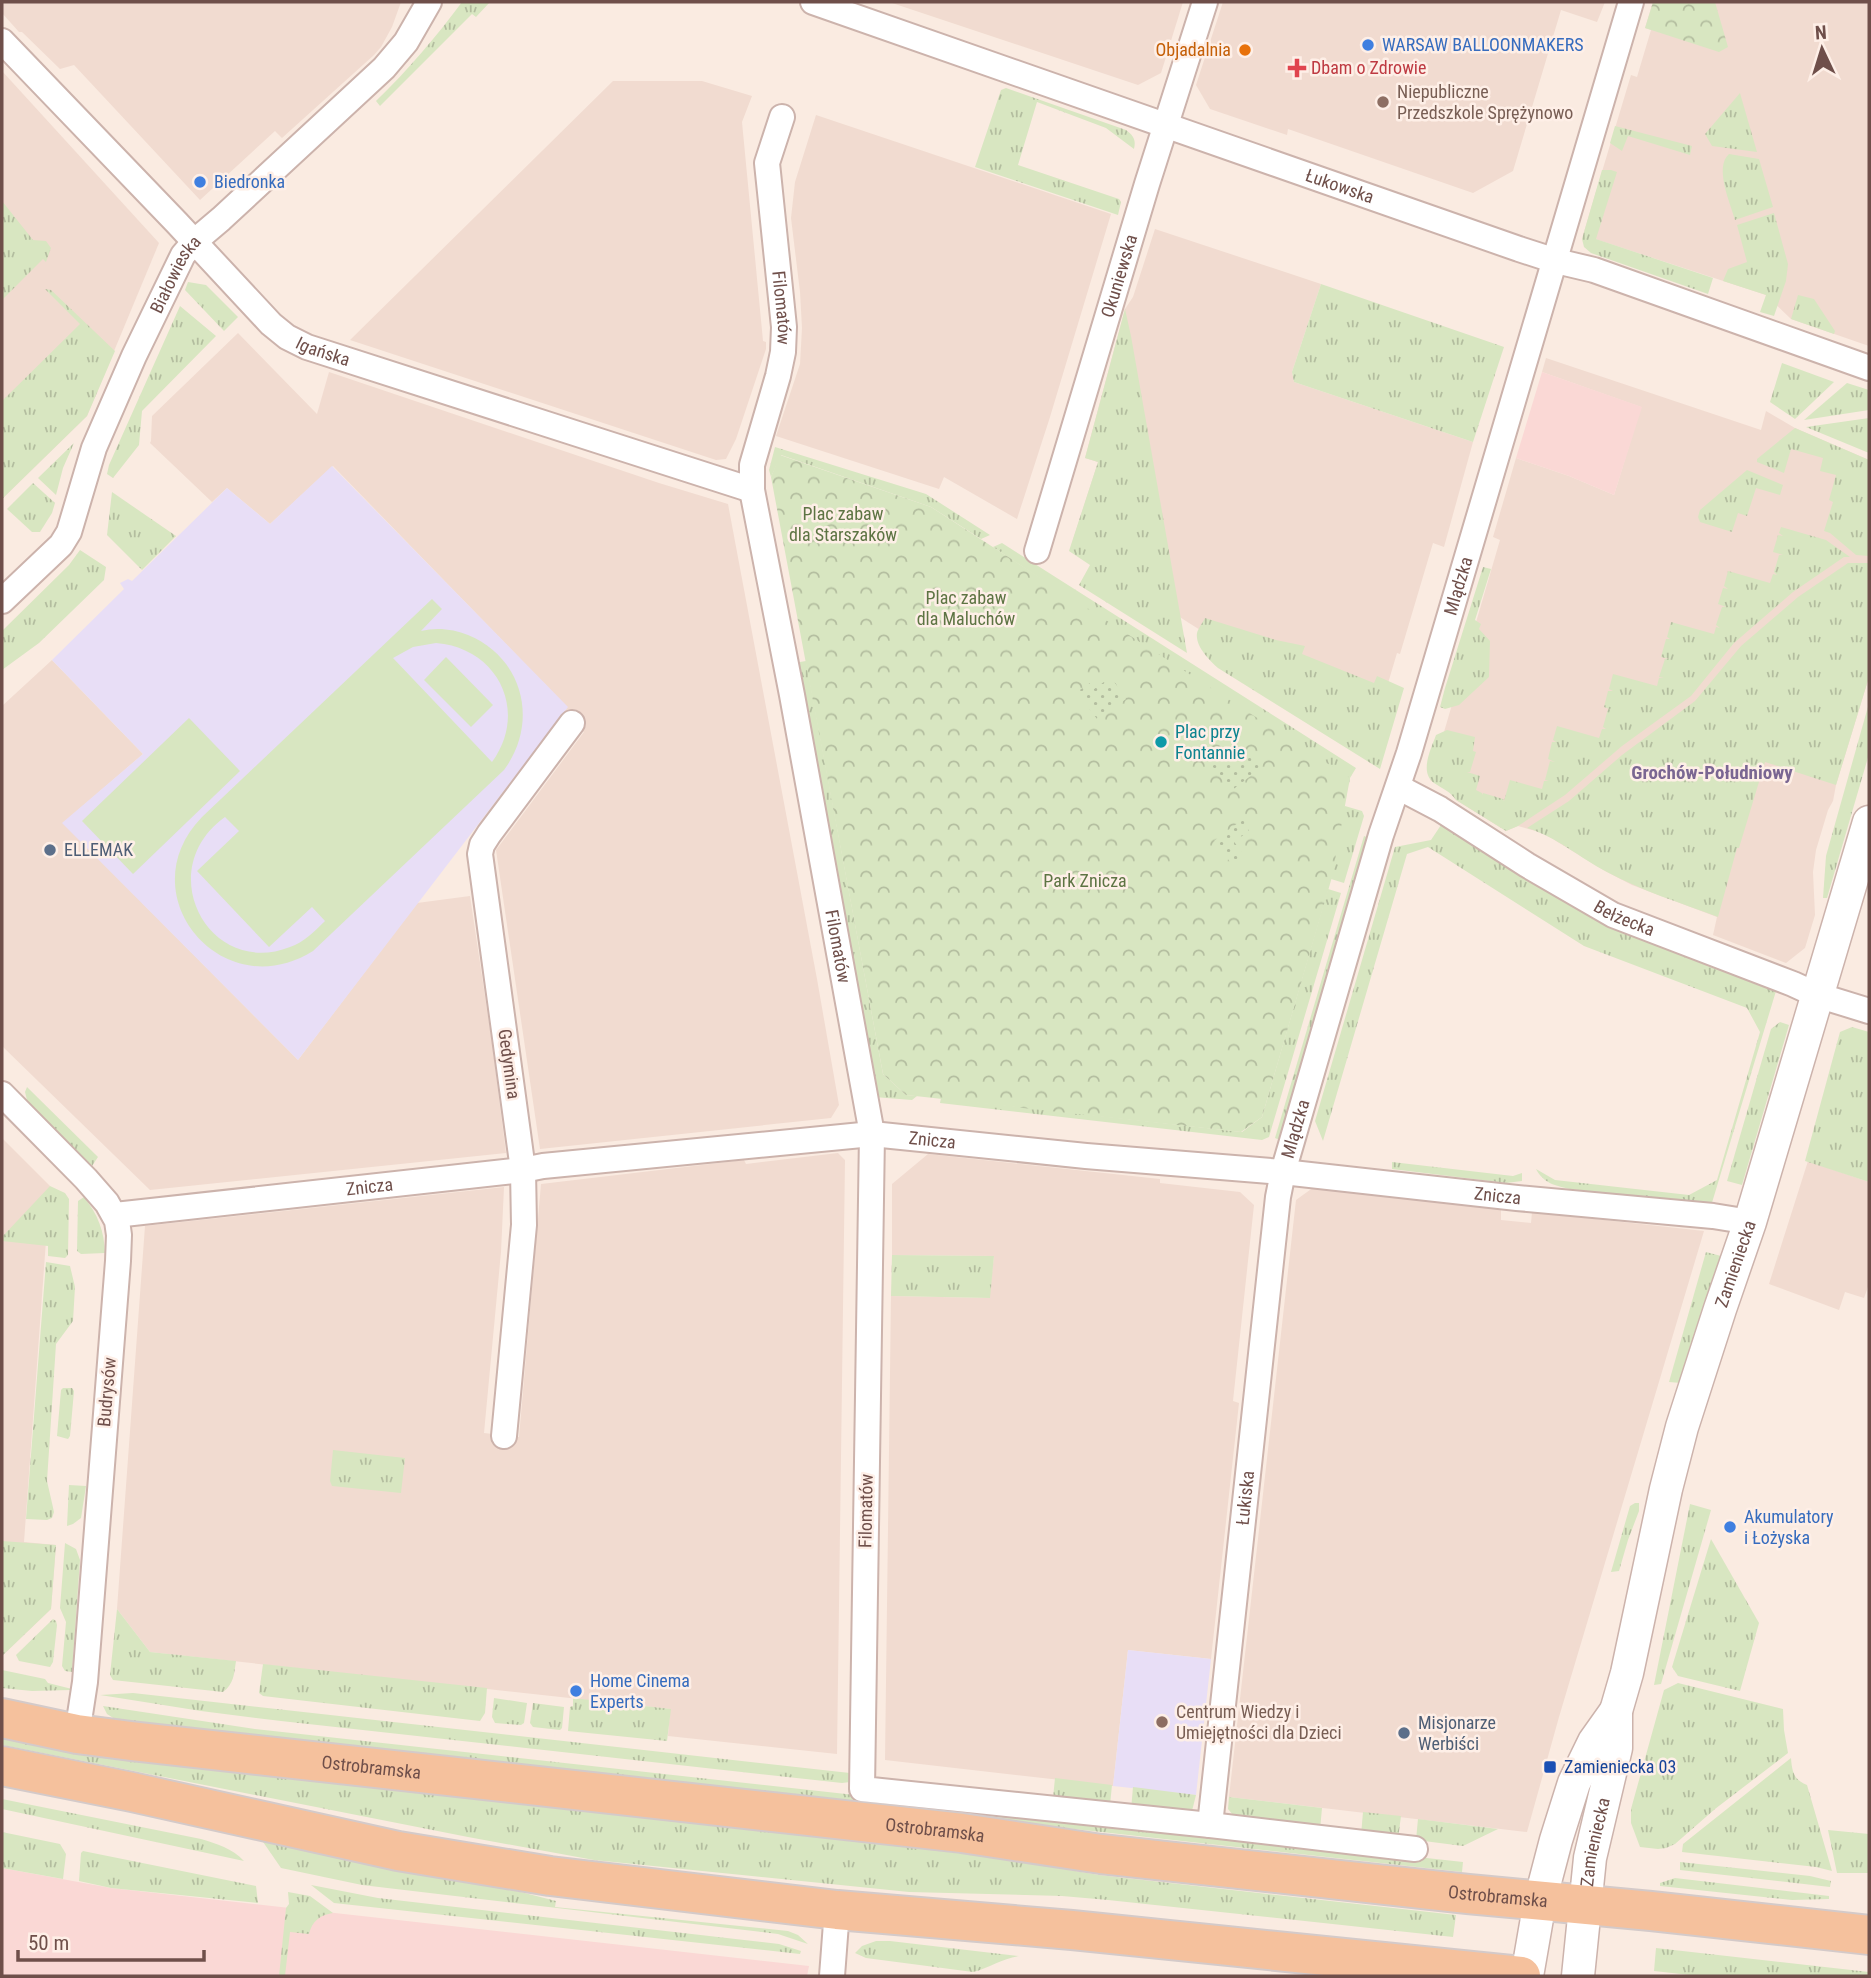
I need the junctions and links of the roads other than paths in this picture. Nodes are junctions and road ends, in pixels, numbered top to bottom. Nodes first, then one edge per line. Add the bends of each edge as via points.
1 (429, 2) edge
2 (813, 2) edge
3 (1205, 2) edge
4 (1631, 2) edge
5 (2, 41) edge
6 (782, 117) dead end
7 (1166, 126) junction
8 (195, 241) junction
9 (1556, 261) junction
10 (1869, 368) edge
11 (752, 490) junction
12 (1037, 551) dead end
13 (2, 601) edge
14 (572, 723) dead end
15 (1398, 787) junction
16 (1869, 822) edge
17 (1817, 995) junction
18 (1869, 1010) edge
19 (2, 1094) edge
20 (872, 1134) junction
21 (523, 1170) junction
22 (1283, 1172) junction
23 (115, 1215) junction
24 (1750, 1222) junction
25 (504, 1436) dead end
26 (1616, 1711) junction
27 (2, 1718) edge
28 (77, 1734) junction
29 (2, 1766) edge
30 (1210, 1825) junction
31 (1415, 1849) dead end
32 (1540, 1901) junction
33 (1585, 1905) junction
34 (837, 1910) junction
35 (1869, 1935) edge
36 (832, 1976) edge
37 (1521, 1976) edge
38 (1527, 1976) edge
39 (1578, 1976) edge

1 - 8 street, Białowieska via 402,48 384,68
2 - 7 street, Łukowska
3 - 7 street, Okuniewska
4 - 9 street, Mlądzka
5 - 8 street, Igańska
6 - 11 street, Filomatów via 767,163 783,352 752,465
7 - 9 street, Łukowska
7 - 12 street, Okuniewska
8 - 11 street, Igańska via 271,324 307,347
8 - 13 street, Białowieska via 175,269 94,447 69,532
9 - 10 street, Łukowska
9 - 15 street, Mlądzka
11 - 20 street, Filomatów
14 - 21 street, Gedymina via 489,834 480,854
15 - 17 street, Bełżecka via 1613,915
15 - 22 street, Mlądzka
16 - 17 street, Zamieniecka
17 - 18 street, Bełżecka
17 - 24 street, Zamieniecka
19 - 23 street
20 - 21 street, Znicza
20 - 22 street, Znicza
20 - 30 street, Filomatów via 862,1789
21 - 23 street, Znicza
21 - 25 street, Gedymina via 524,1225
22 - 24 street, Znicza
22 - 30 street, Łukiska
23 - 28 street, Budrysów via 118,1261
24 - 26 street, Zamieniecka via 1682,1427
26 - 32 street, Zamieniecka via 1574,1783
26 - 33 street, Zamieniecka via 1616,1748 1590,1858
27 - 28 main road, Ostrobramska
28 - 32 main road, Ostrobramska
29 - 34 main road via 460,1863
30 - 31 street
32 - 33 main road, Ostrobramska
32 - 38 street, Zamieniecka
33 - 35 main road, Ostrobramska
33 - 39 street, Zamieniecka
34 - 36 street
34 - 37 main road

